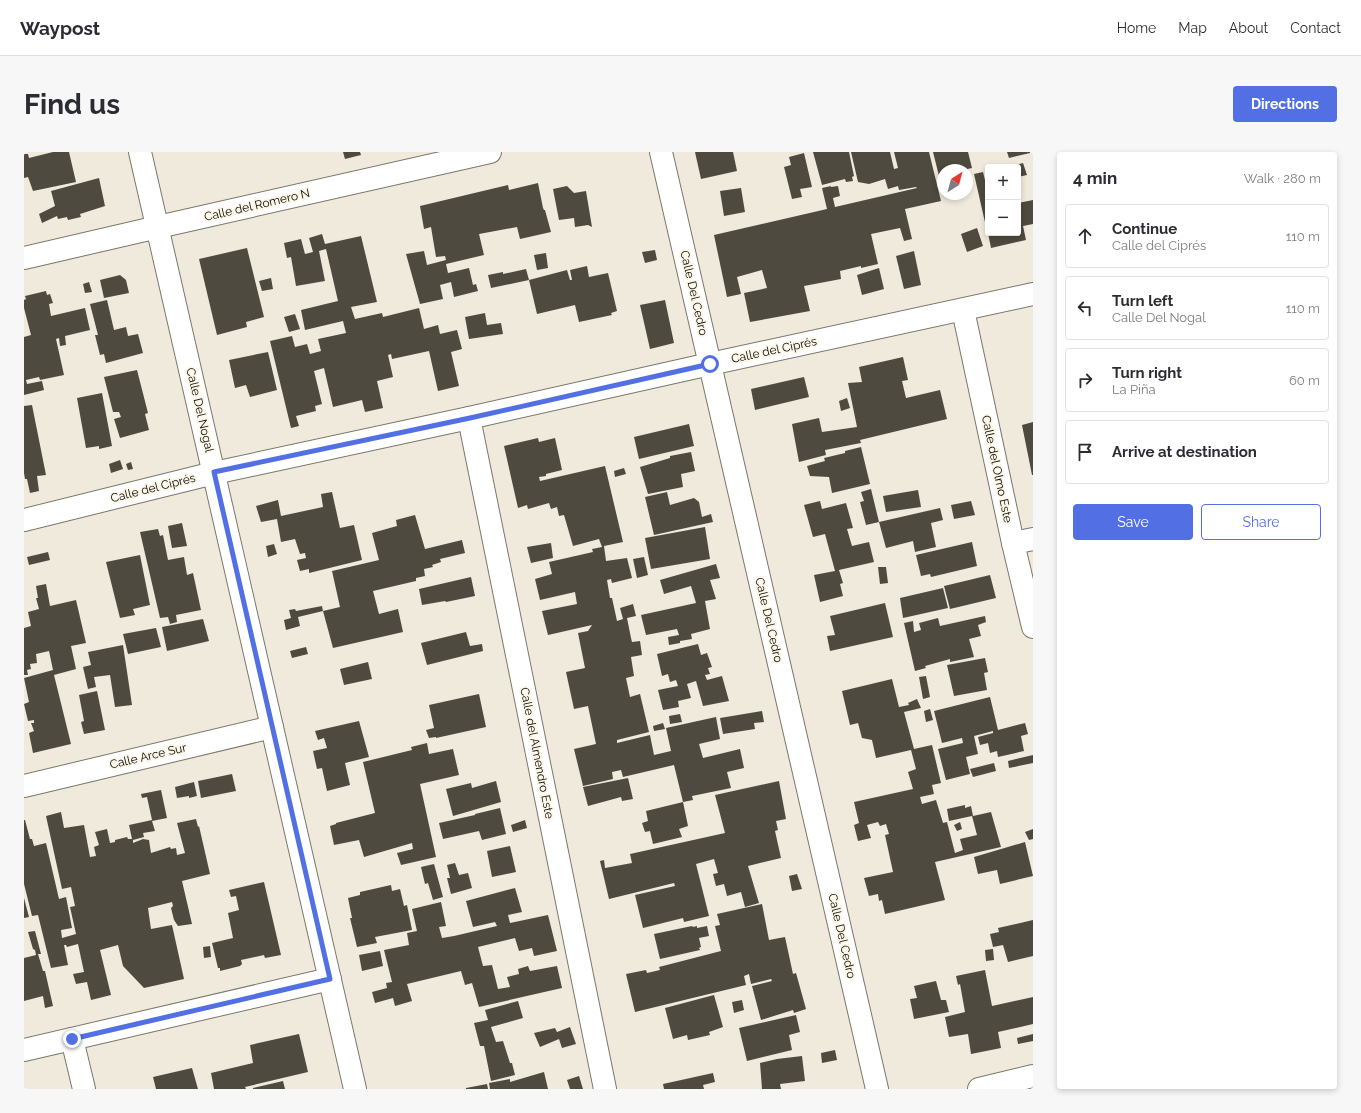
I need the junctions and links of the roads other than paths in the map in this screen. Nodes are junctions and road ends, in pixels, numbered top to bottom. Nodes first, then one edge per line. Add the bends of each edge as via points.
1 (140, 152) edge
2 (490, 152) edge
3 (661, 152) edge
4 (410, 161) edge
5 (158, 227) junction
6 (24, 258) edge
7 (1033, 294) edge
8 (963, 310) junction
9 (710, 364) junction
10 (470, 418) junction
11 (214, 472) junction
12 (24, 520) edge
13 (1023, 541) edge
14 (1033, 627) edge
15 (272, 727) junction
16 (24, 786) edge
17 (330, 979) junction
18 (72, 1039) junction
19 (24, 1050) edge
20 (1033, 1076) edge
21 (84, 1089) edge
22 (355, 1089) edge
23 (605, 1089) edge
24 (877, 1089) edge
25 (979, 1089) edge

1 - 5 street, Calle Del Nogal
2 - 4 street, Calle del Romero N
3 - 9 street, Calle Del Cedro
4 - 5 street, Calle del Romero N
5 - 6 street, Calle del Romero N
5 - 11 street, Calle Del Nogal
7 - 8 street, Calle del Ciprés
8 - 9 street, Calle del Ciprés
8 - 13 street, Calle del Olmo Este
9 - 10 street, Calle del Ciprés
9 - 24 street, Calle Del Cedro
10 - 11 street, Calle del Ciprés
10 - 23 street, Calle del Almendro Este
11 - 12 street, Calle del Ciprés
11 - 15 street, Calle Del Nogal
13 - 14 street, Calle del Olmo Este
15 - 16 street, Calle Arce Sur
15 - 17 street, Calle Del Nogal
17 - 18 street
17 - 22 street, Calle Del Nogal
18 - 19 street
18 - 21 street
20 - 25 street

